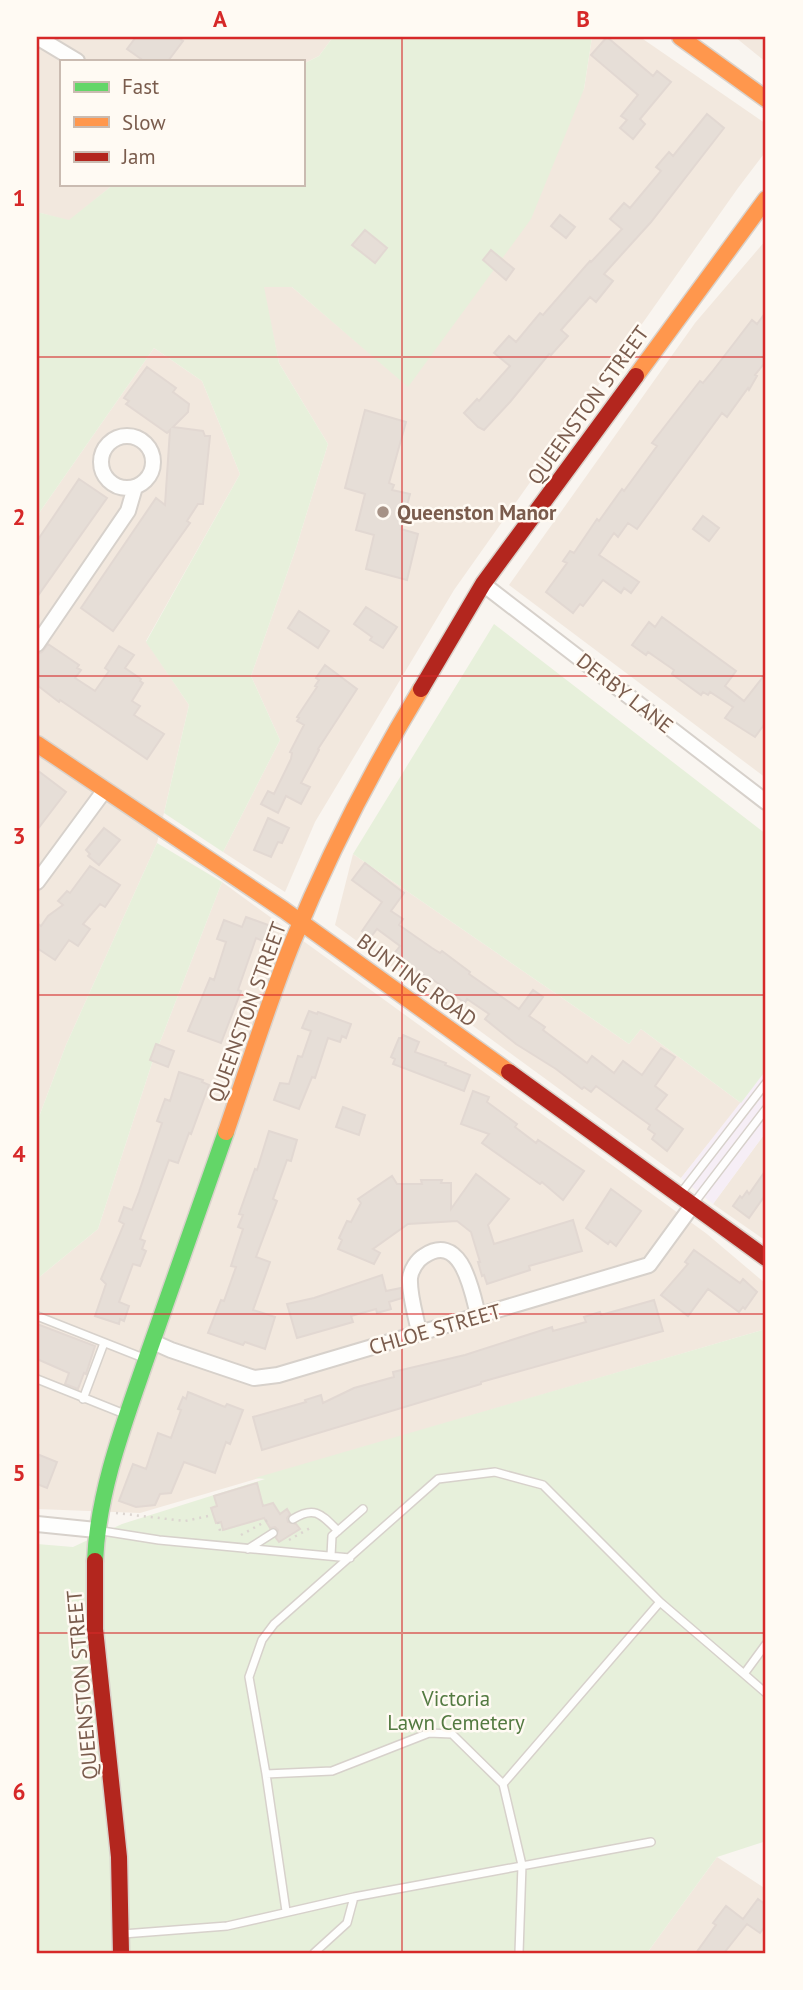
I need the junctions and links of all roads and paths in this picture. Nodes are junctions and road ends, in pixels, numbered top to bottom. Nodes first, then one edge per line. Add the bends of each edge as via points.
1 (37, 37) edge
2 (682, 37) edge
3 (75, 60) edge
4 (736, 78) junction
5 (766, 99) edge
6 (766, 110) edge
7 (766, 190) edge
8 (766, 200) edge
9 (746, 225) junction
10 (135, 487) dead end
11 (483, 584) junction
12 (37, 644) edge
13 (37, 744) edge
14 (104, 790) junction
15 (765, 797) edge
16 (37, 882) edge
17 (301, 922) junction
18 (766, 1083) edge
19 (766, 1109) edge
20 (685, 1201) junction
21 (766, 1258) edge
22 (37, 1315) edge
23 (478, 1315) junction
24 (419, 1332) junction
25 (153, 1342) junction
26 (104, 1343) junction
27 (146, 1359) junction
28 (37, 1379) edge
29 (83, 1399) junction
30 (127, 1415) junction
31 (363, 1509) dead end
32 (116, 1513) dead end
33 (213, 1515) dead end
34 (293, 1519) dead end
35 (268, 1520) dead end
36 (218, 1522) dead end
37 (37, 1524) edge
38 (310, 1528) dead end
39 (96, 1530) junction
40 (338, 1531) junction
41 (273, 1533) dead end
42 (239, 1536) dead end
43 (229, 1537) dead end
44 (284, 1543) dead end
45 (248, 1549) junction
46 (331, 1556) junction
47 (349, 1558) junction
48 (660, 1602) junction
49 (766, 1644) edge
50 (744, 1674) junction
51 (766, 1693) edge
52 (266, 1773) junction
53 (503, 1784) junction
54 (651, 1842) dead end
55 (522, 1865) junction
56 (354, 1897) junction
57 (286, 1911) junction
58 (122, 1934) junction
59 (121, 1953) edge
60 (314, 1953) edge
61 (519, 1953) edge

1 - 3 street
2 - 4 main road
4 - 5 main road
4 - 6 main road
7 - 9 main road
8 - 9 main road, QUEENSTON STREET
9 - 11 main road, QUEENSTON STREET
10 - 12 street via 128,510
11 - 15 street, DERBY LANE
11 - 17 main road, QUEENSTON STREET via 373,769
13 - 14 main road, BUNTING ROAD
14 - 16 street
14 - 17 main road, BUNTING ROAD
17 - 20 main road, BUNTING ROAD
17 - 25 main road, QUEENSTON STREET
18 - 20 lane
19 - 20 lane
20 - 21 main road, BUNTING ROAD
20 - 23 street, CHLOE STREET via 649,1265
22 - 26 lane
23 - 24 street, CHLOE STREET
23 - 24 street via 466,1271 457,1257 435,1251 416,1262 410,1278
24 - 25 street, CHLOE STREET via 278,1375 254,1378
25 - 27 main road, QUEENSTON STREET
26 - 27 lane
26 - 29 lane
27 - 30 main road, QUEENSTON STREET
28 - 29 lane
29 - 30 lane
30 - 39 main road, QUEENSTON STREET
31 - 40 lane
32 - 33 path via 185,1521
34 - 40 lane via 314,1512
35 - 42 path
36 - 43 path via 222,1536
37 - 39 street
38 - 44 path
39 - 45 lane
39 - 58 main road, QUEENSTON STREET via 95,1629 119,1857
40 - 46 lane via 332,1536
41 - 45 lane
45 - 46 lane
46 - 47 lane
47 - 48 lane via 438,1479 495,1472 543,1485
47 - 52 lane via 262,1640 249,1677
48 - 50 lane
48 - 53 lane
49 - 50 lane
50 - 51 lane
52 - 53 lane via 332,1771 429,1733 452,1734
52 - 57 lane
53 - 55 lane
54 - 55 lane
55 - 56 lane
55 - 61 lane
56 - 57 lane
56 - 60 lane via 347,1923
57 - 58 lane via 227,1926
58 - 59 main road, QUEENSTON STREET

